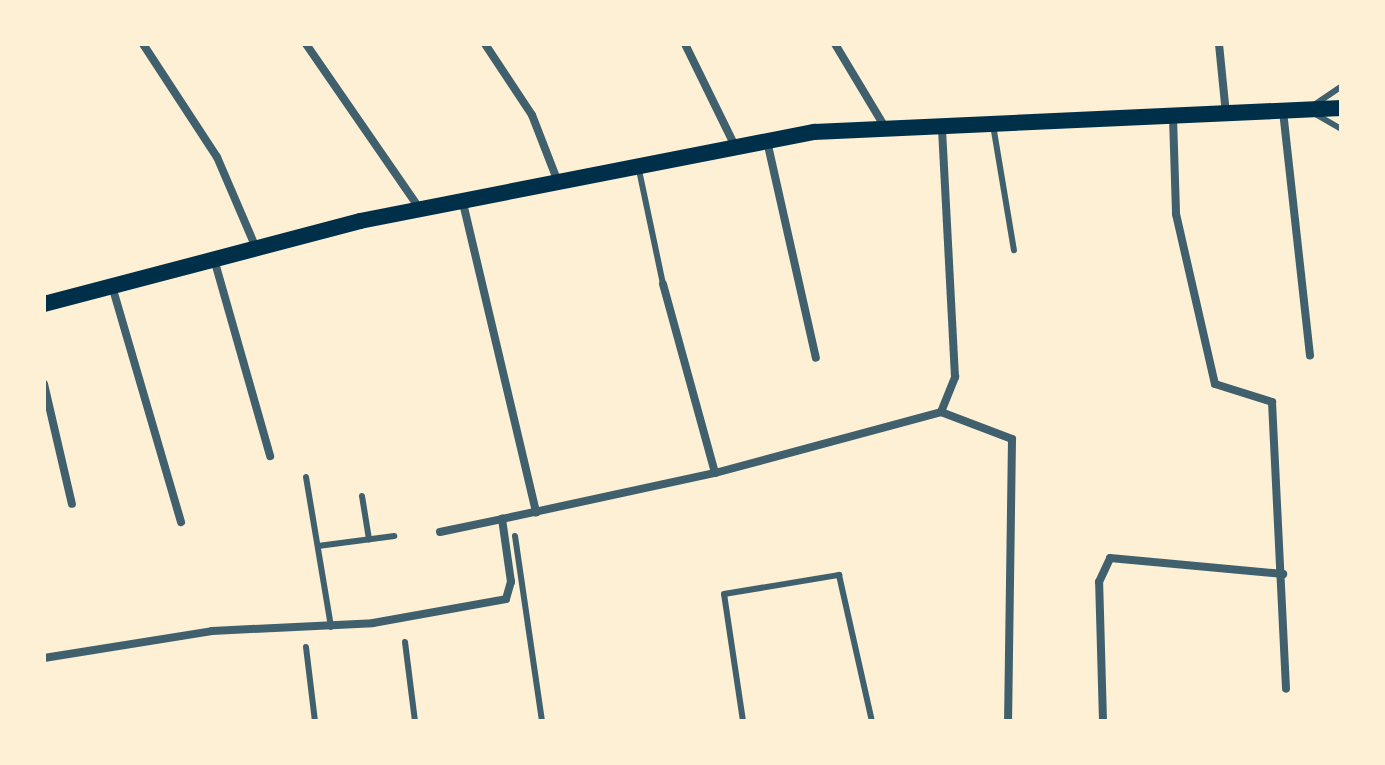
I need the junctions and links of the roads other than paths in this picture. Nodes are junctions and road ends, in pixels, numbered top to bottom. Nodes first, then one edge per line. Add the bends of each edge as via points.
1 (143, 44) edge
2 (306, 44) edge
3 (485, 44) edge
4 (685, 44) edge
5 (835, 44) edge
6 (1219, 44) edge
7 (1341, 87) edge
8 (1341, 108) edge
9 (1307, 109) junction
10 (1283, 110) junction
11 (1226, 114) junction
12 (1173, 117) junction
13 (993, 125) junction
14 (942, 127) junction
15 (886, 129) junction
16 (1341, 129) edge
17 (767, 140) junction
18 (735, 146) junction
19 (639, 166) junction
20 (558, 183) junction
21 (463, 203) junction
22 (421, 212) junction
23 (256, 248) junction
24 (1014, 250) dead end
25 (214, 259) junction
26 (663, 284) joint
27 (112, 286) junction
28 (44, 304) edge
29 (1310, 356) dead end
30 (816, 358) dead end
31 (44, 384) edge
32 (941, 412) junction
33 (270, 456) dead end
34 (715, 473) junction
35 (306, 477) dead end
36 (362, 496) dead end
37 (72, 504) dead end
38 (536, 513) junction
39 (502, 519) junction
40 (181, 522) dead end
41 (440, 532) dead end
42 (394, 536) dead end
43 (515, 536) dead end
44 (369, 539) junction
45 (318, 546) junction
46 (1283, 574) junction
47 (331, 627) junction
48 (405, 642) dead end
49 (306, 647) dead end
50 (44, 658) edge
51 (1286, 689) dead end
52 (315, 721) edge
53 (415, 721) edge
54 (542, 721) edge
55 (743, 721) edge
56 (872, 721) edge
57 (1008, 721) edge
58 (1103, 721) edge

1 - 23 street via 217,157
2 - 22 street
3 - 20 street via 532,115
4 - 18 street
5 - 15 street
6 - 11 street
7 - 9 lane
8 - 9 main road
9 - 10 main road
9 - 16 lane
10 - 11 main road
10 - 29 street
11 - 12 main road
12 - 13 main road
12 - 46 street via 1176,214 1215,384 1272,402
13 - 14 main road
13 - 24 lane
14 - 15 main road
14 - 32 street via 955,377
15 - 17 main road
17 - 18 main road
17 - 30 street
18 - 19 main road
19 - 20 main road
19 - 26 lane
20 - 21 main road
21 - 22 main road
21 - 38 street
22 - 23 main road via 360,221
23 - 25 main road
25 - 27 main road
25 - 33 street
26 - 34 street
27 - 28 main road
27 - 40 street
31 - 37 street
32 - 34 street
32 - 57 street via 1012,439
34 - 38 street
35 - 45 lane
36 - 44 lane
38 - 39 street
39 - 41 street
39 - 47 street via 511,582 506,599
42 - 44 lane
43 - 54 lane
44 - 45 lane
45 - 47 lane
46 - 51 street
46 - 58 street via 1110,558 1099,582
47 - 50 street via 212,631
48 - 53 lane
49 - 52 lane
55 - 56 lane via 724,594 839,575

